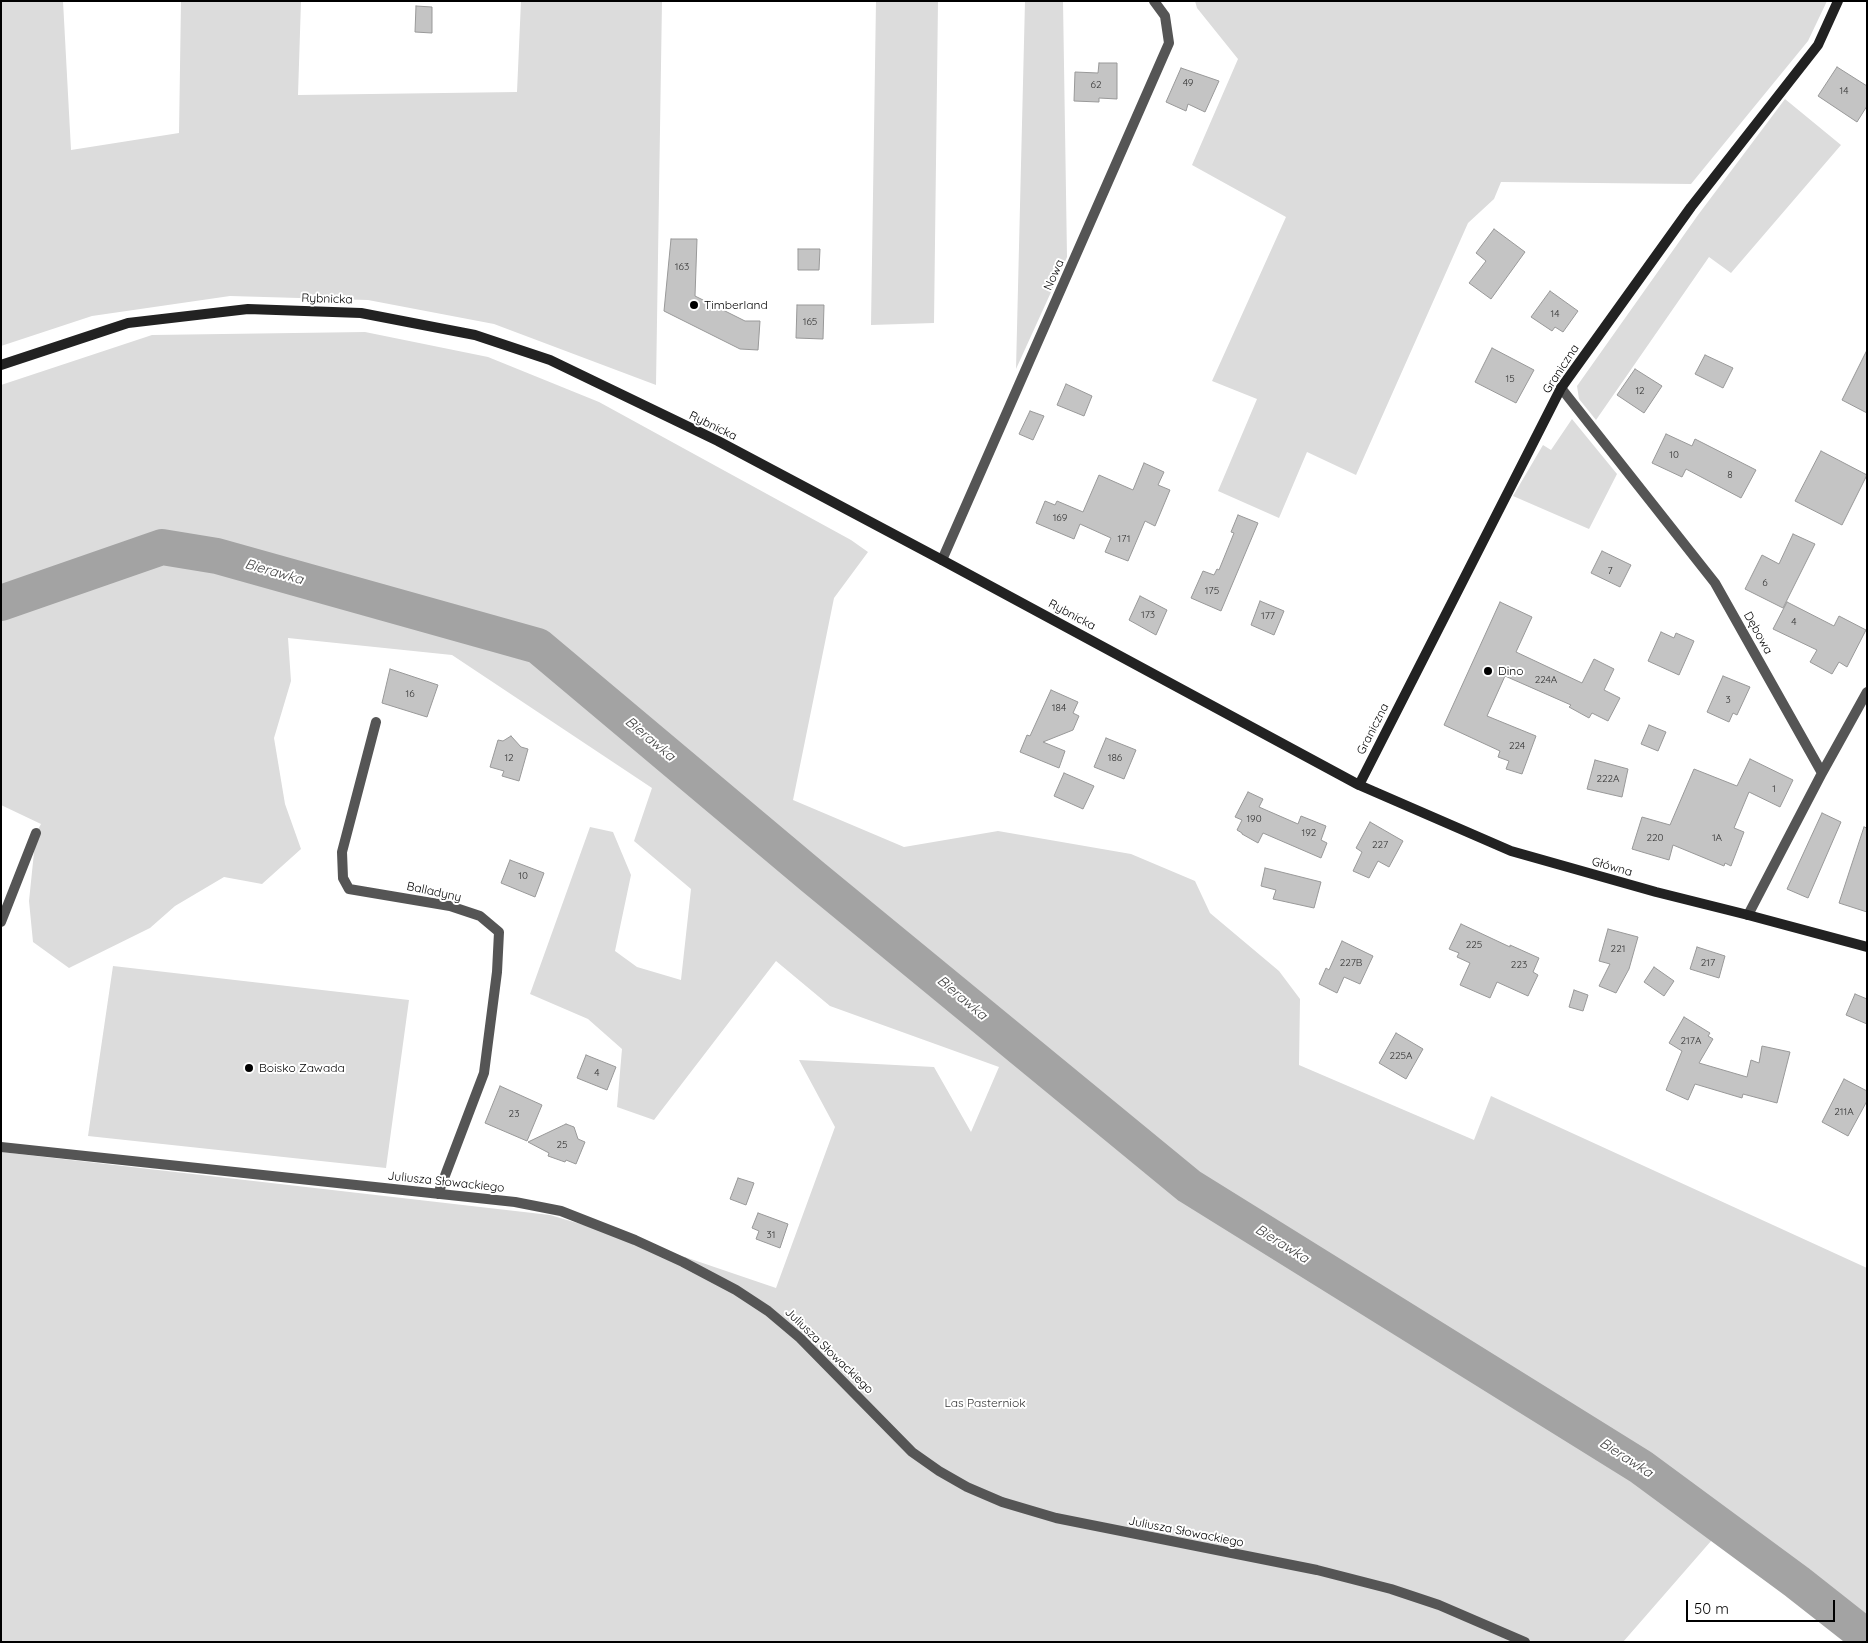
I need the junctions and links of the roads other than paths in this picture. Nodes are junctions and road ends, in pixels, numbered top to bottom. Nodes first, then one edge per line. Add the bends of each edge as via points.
1 (1154, 1) edge
2 (1838, 1) edge
3 (1, 365) edge
4 (1561, 388) junction
5 (942, 560) junction
6 (1867, 692) edge
7 (376, 722) dead end
8 (1822, 773) junction
9 (1358, 785) junction
10 (36, 833) dead end
11 (1748, 915) junction
12 (1, 922) edge
13 (1867, 947) edge
14 (1, 1147) edge
15 (438, 1194) junction
16 (1525, 1642) edge

1 - 5 street, Nowa via 1165,16 1169,44
2 - 4 main road, Graniczna via 1818,45 1691,207
3 - 5 main road, Rybnicka via 128,323 248,309 361,313 475,335 550,360 718,441
4 - 8 street, Dębowa via 1715,583
4 - 9 main road, Graniczna
5 - 9 main road, Rybnicka
6 - 8 street
7 - 15 street, Balladyny via 342,852 342,878 350,889 450,906 480,916 499,932 484,1073
8 - 11 street
9 - 11 main road, Główna via 1511,851
10 - 12 street
11 - 13 main road, Główna
14 - 15 street, Juliusza Słowackiego
15 - 16 street, Juliusza Słowackiego via 515,1202 561,1211 635,1240 736,1290 800,1338 912,1452 939,1471 1002,1502 1056,1518 1317,1570 1391,1589 1439,1605

